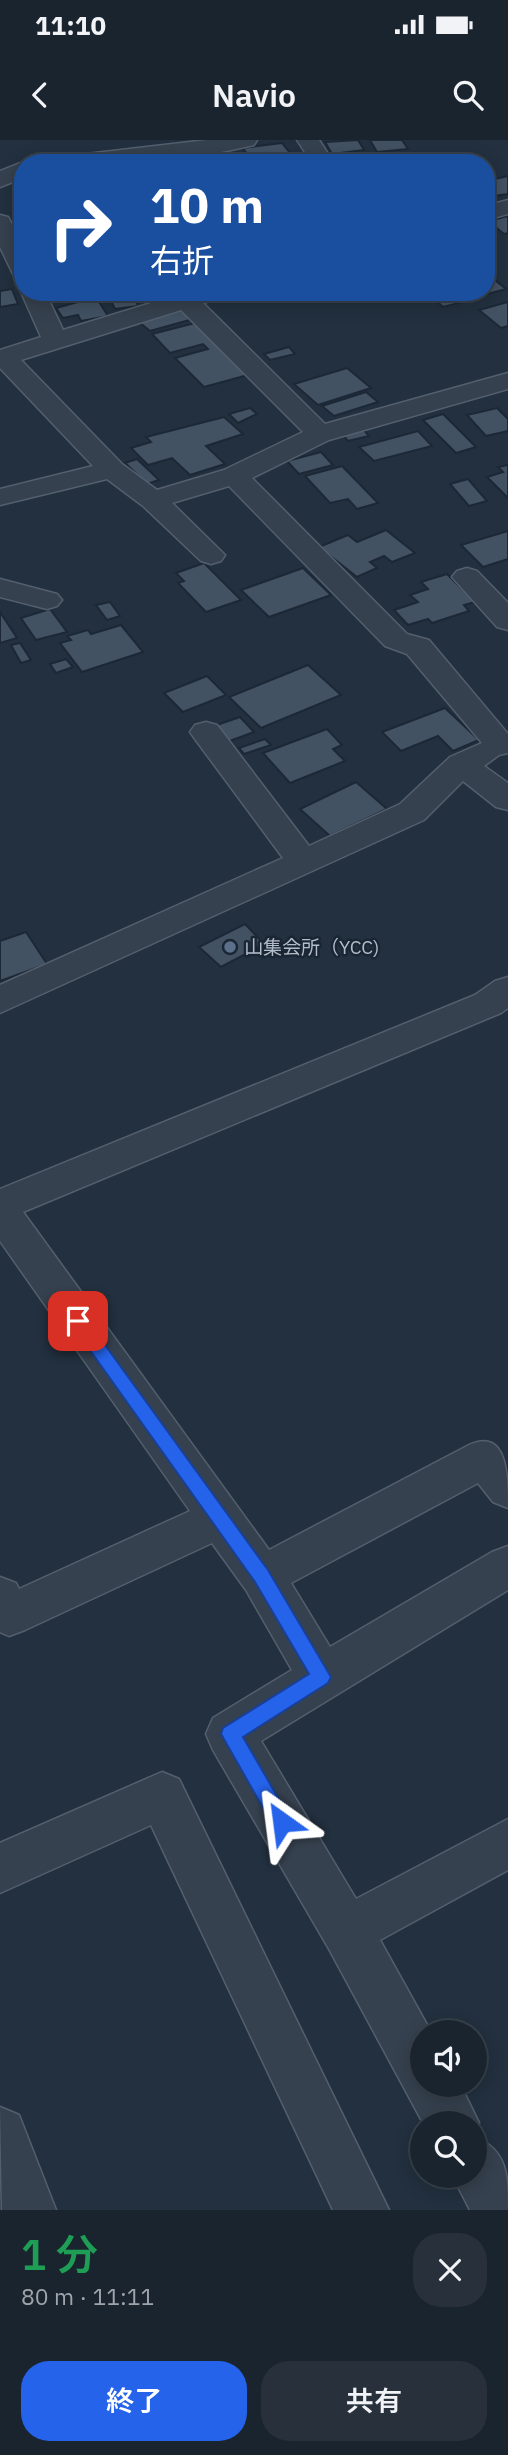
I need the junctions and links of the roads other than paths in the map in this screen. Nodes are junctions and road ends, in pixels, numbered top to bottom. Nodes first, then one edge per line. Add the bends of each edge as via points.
1 (246, 140) edge
2 (138, 154) edge
3 (0, 222) edge
4 (14, 252) edge
5 (37, 301) edge
6 (186, 301) joint
7 (55, 340) junction
8 (2, 358) edge
9 (508, 381) edge
10 (320, 434) junction
11 (112, 470) junction
12 (234, 476) junction
13 (0, 496) edge
14 (153, 500) junction
15 (211, 555) dead end
16 (467, 577) dead end
17 (0, 588) edge
18 (47, 600) dead end
19 (508, 621) edge
20 (206, 732) dead end
21 (504, 743) edge
22 (461, 764) junction
23 (508, 799) edge
24 (303, 861) junction
25 (508, 990) edge
26 (0, 1000) edge
27 (0, 1208) edge
28 (508, 1489) edge
29 (218, 1518) junction
30 (508, 1566) edge
31 (262, 1576) junction
32 (0, 1598) edge
33 (322, 1677) junction
34 (508, 1843) edge
35 (0, 1868) edge
36 (347, 1931) junction
37 (410, 2045) edge
38 (0, 2134) edge
39 (487, 2186) edge
40 (29, 2210) edge
41 (362, 2210) edge
42 (500, 2210) edge

1 - 2 street
3 - 4 street
5 - 7 street
6 - 7 street
6 - 10 street
7 - 8 street
8 - 11 street
9 - 10 street
10 - 12 street
11 - 13 street
11 - 14 street
12 - 14 street
12 - 21 street via 396,640 418,647
14 - 15 street
16 - 19 street
17 - 18 street
20 - 24 street
21 - 22 street
22 - 23 street
22 - 24 street via 412,812
24 - 26 street
25 - 27 street via 475,1009
27 - 29 street
28 - 31 street via 484,1458
29 - 31 street
29 - 32 street via 9,1615
30 - 33 street
31 - 33 street
33 - 36 street via 230,1734
34 - 36 street
35 - 41 street via 162,1796
36 - 37 street
38 - 40 street
39 - 42 street

